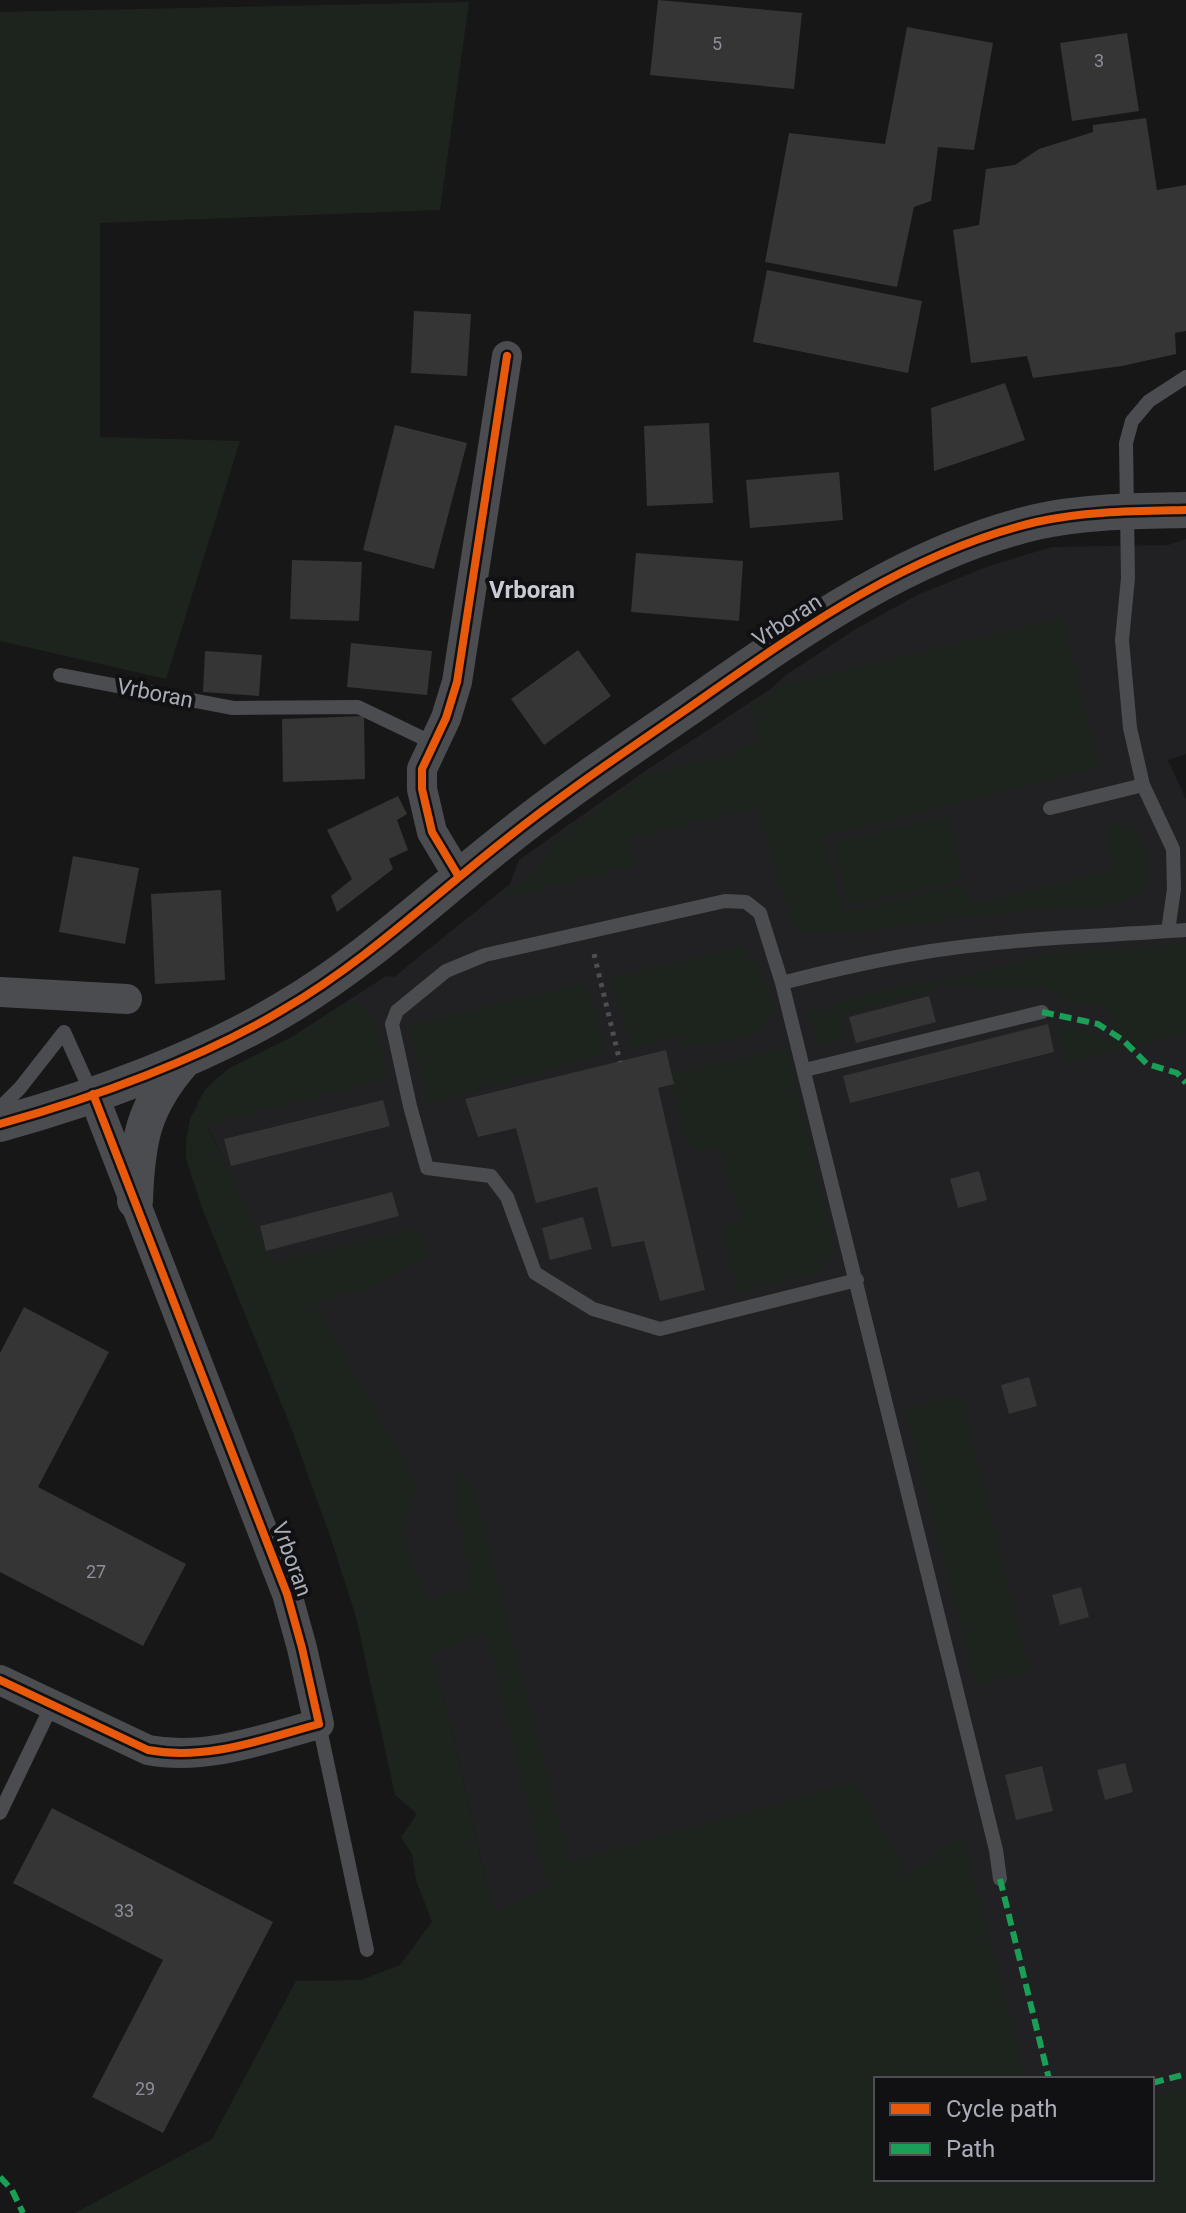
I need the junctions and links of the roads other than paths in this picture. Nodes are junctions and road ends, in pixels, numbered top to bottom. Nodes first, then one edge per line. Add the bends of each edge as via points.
1 (507, 356) dead end
2 (1186, 377) edge
3 (1186, 510) edge
4 (1129, 512) junction
5 (60, 675) dead end
6 (433, 743) junction
7 (1143, 785) junction
8 (1050, 808) dead end
9 (459, 877) junction
10 (1186, 930) edge
11 (1168, 931) junction
12 (782, 983) junction
13 (0, 992) edge
14 (127, 999) dead end
15 (1042, 1012) dead end
16 (186, 1058) junction
17 (805, 1070) junction
18 (93, 1094) junction
19 (0, 1108) edge
20 (0, 1124) edge
21 (135, 1201) junction
22 (857, 1280) junction
23 (0, 1680) edge
24 (52, 1705) junction
25 (319, 1724) junction
26 (0, 1813) edge
27 (1000, 1879) dead end
28 (367, 1950) dead end

1 - 6 street via 457,682
2 - 4 lane via 1149,401 1132,421 1126,443
3 - 4 street, Vrboran
4 - 7 lane via 1122,640 1130,728
4 - 9 street, Vrboran via 1038,521 913,565 722,685 572,789
5 - 6 lane, Vrboran via 233,708 358,707
6 - 9 street via 422,769 422,789 432,832
7 - 8 lane
7 - 11 lane via 1173,849
9 - 16 street, Vrboran via 334,977 246,1031
10 - 11 lane
11 - 12 lane via 933,950
12 - 17 lane
12 - 22 lane via 760,913 746,902 725,901 465,962 425,986 397,1011 392,1024 427,1168 491,1176 507,1197 535,1273 593,1309 660,1329
13 - 14 street
15 - 17 lane
16 - 18 street, Vrboran
16 - 21 street via 154,1099 137,1155
17 - 22 lane
18 - 19 lane via 64,1032
18 - 20 street, Vrboran
18 - 21 street, Vrboran
21 - 25 street, Vrboran via 287,1594
22 - 27 lane
23 - 24 street
24 - 25 street via 148,1750 174,1755 204,1754
24 - 26 lane
25 - 28 lane

